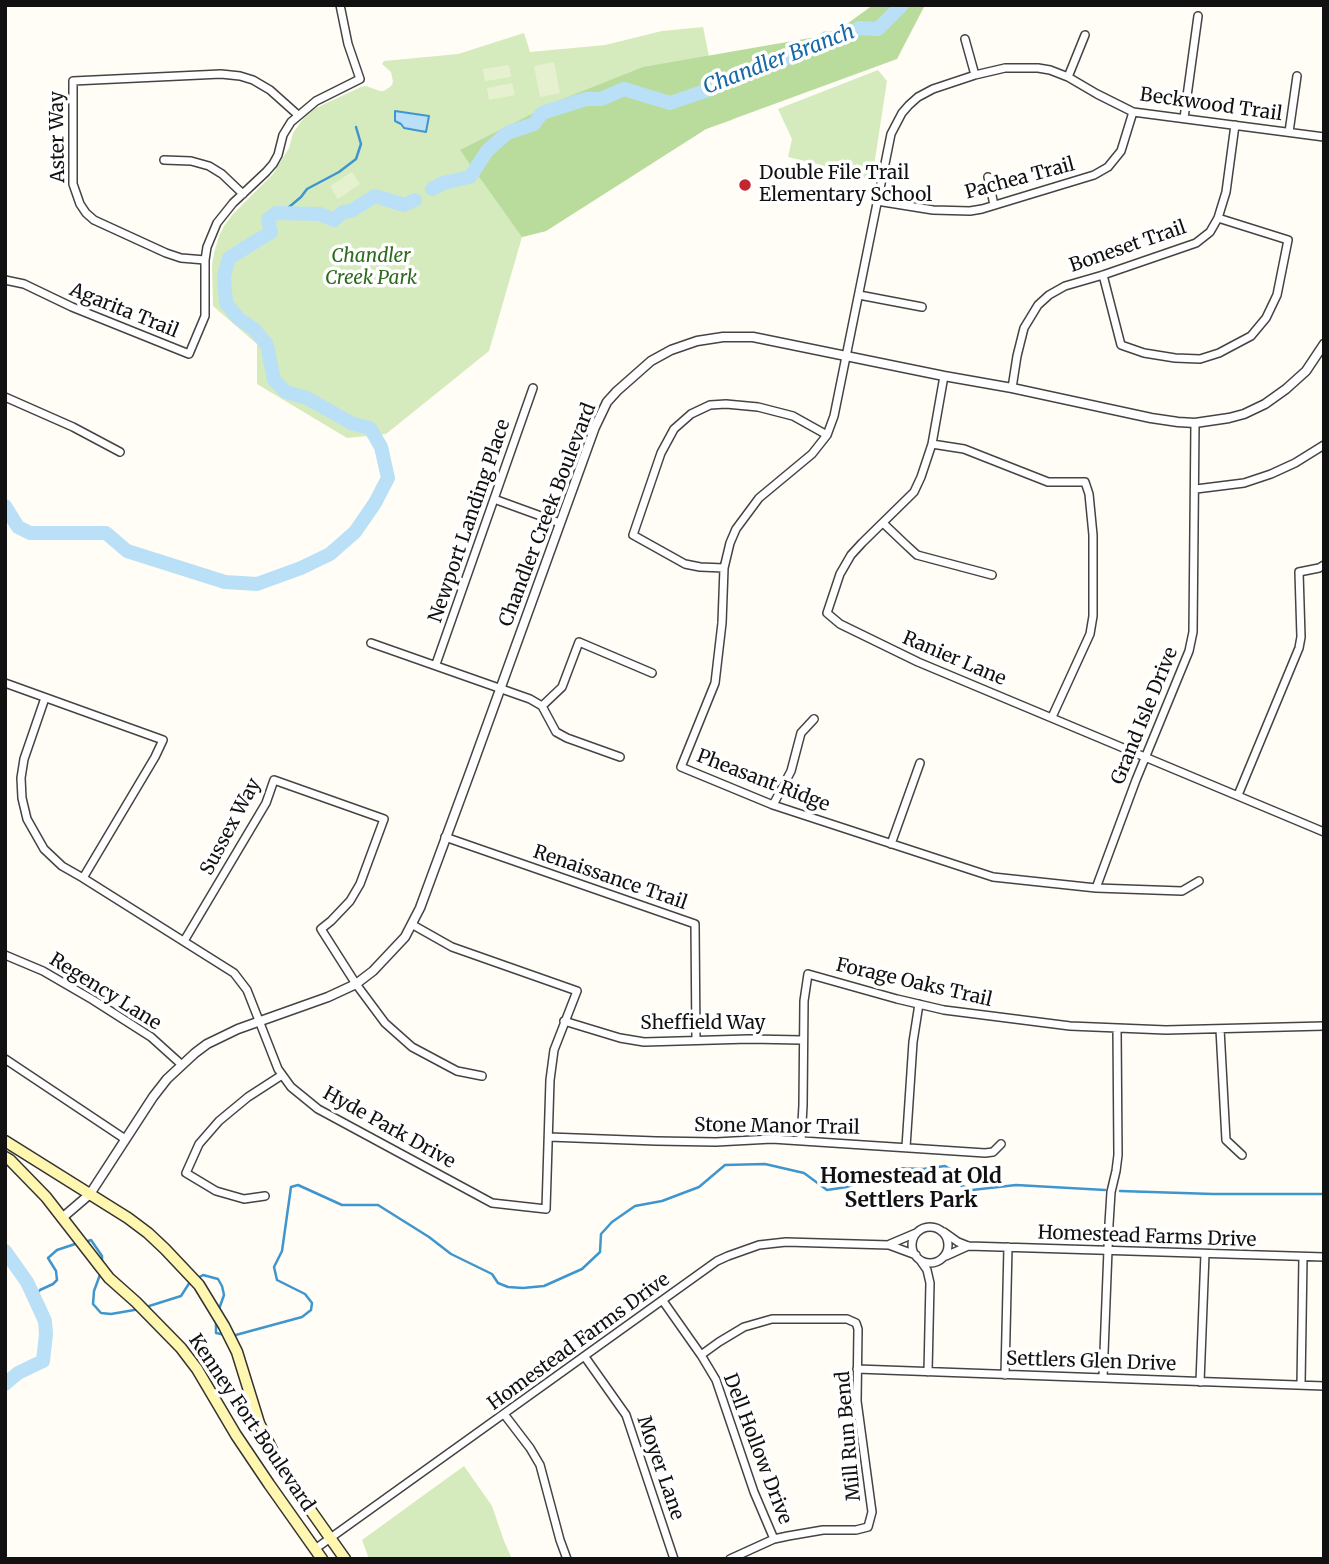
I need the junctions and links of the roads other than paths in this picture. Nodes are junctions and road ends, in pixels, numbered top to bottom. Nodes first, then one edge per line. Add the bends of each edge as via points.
1 (340, 5) edge
2 (1198, 16) dead end
3 (1085, 35) dead end
4 (965, 39) dead end
5 (975, 75) junction
6 (1297, 76) dead end
7 (1068, 77) junction
8 (1133, 112) junction
9 (298, 115) junction
10 (1184, 118) junction
11 (1235, 125) junction
12 (1289, 132) junction
13 (1324, 137) edge
14 (164, 160) dead end
15 (988, 177) dead end
16 (243, 194) junction
17 (877, 201) junction
18 (994, 205) junction
19 (1218, 218) junction
20 (205, 260) junction
21 (1103, 275) junction
22 (5, 279) edge
23 (859, 295) junction
24 (922, 307) dead end
25 (1324, 344) edge
26 (846, 355) junction
27 (944, 376) junction
28 (533, 387) dead end
29 (1012, 388) junction
30 (5, 397) edge
31 (1195, 423) junction
32 (827, 435) junction
33 (932, 444) junction
34 (1323, 448) edge
35 (120, 452) dead end
36 (1196, 489) junction
37 (494, 499) junction
38 (560, 523) junction
39 (883, 523) junction
40 (1324, 565) edge
41 (724, 568) junction
42 (992, 575) dead end
43 (371, 643) dead end
44 (436, 664) junction
45 (652, 673) dead end
46 (5, 683) edge
47 (501, 688) junction
48 (45, 698) junction
49 (542, 706) junction
50 (1052, 717) junction
51 (814, 719) dead end
52 (620, 757) dead end
53 (1146, 758) junction
54 (920, 763) dead end
55 (1238, 796) junction
56 (773, 805) junction
57 (1324, 832) edge
58 (445, 837) junction
59 (891, 844) junction
60 (83, 878) junction
61 (1199, 881) dead end
62 (1096, 888) junction
63 (413, 925) junction
64 (184, 941) junction
65 (5, 955) edge
66 (356, 984) junction
67 (919, 1004) junction
68 (259, 1021) junction
69 (564, 1021) junction
70 (1324, 1026) edge
71 (1117, 1029) junction
72 (1220, 1029) junction
73 (696, 1040) junction
74 (802, 1040) junction
75 (5, 1059) edge
76 (182, 1065) junction
77 (282, 1076) junction
78 (482, 1076) dead end
79 (549, 1137) junction
80 (125, 1139) junction
81 (5, 1141) edge
82 (801, 1141) junction
83 (1001, 1144) dead end
84 (906, 1147) junction
85 (1242, 1155) dead end
86 (5, 1157) edge
87 (90, 1194) junction
88 (265, 1196) dead end
89 (64, 1221) junction
90 (944, 1232) junction
91 (916, 1233) junction
92 (889, 1245) junction
93 (968, 1246) junction
94 (1008, 1247) junction
95 (1107, 1251) junction
96 (1205, 1254) junction
97 (918, 1257) junction
98 (1303, 1257) junction
99 (1324, 1257) edge
100 (943, 1258) junction
101 (930, 1283) junction
102 (663, 1301) junction
103 (701, 1355) junction
104 (585, 1357) junction
105 (857, 1369) junction
106 (928, 1372) junction
107 (1005, 1375) junction
108 (1104, 1378) junction
109 (1200, 1382) junction
110 (1301, 1385) junction
111 (1324, 1386) edge
112 (504, 1414) junction
113 (330, 1538) junction
114 (774, 1539) junction
115 (315, 1549) junction
116 (322, 1559) edge
117 (345, 1559) edge
118 (567, 1559) edge
119 (674, 1559) edge
120 (730, 1559) edge

1 - 9 street, Agarita Trail via 360,79
2 - 10 street
3 - 7 street
4 - 5 street
5 - 7 street, Beckwood Trail via 1025,67
5 - 17 street, Beckwood Trail via 928,91 902,113 891,134
6 - 12 street
7 - 8 street, Beckwood Trail
8 - 10 street, Beckwood Trail
8 - 18 street, Pachea Trail via 1121,151 1104,170
9 - 16 street, Agarita Trail via 288,126 273,164
9 - 20 street, Aster Way via 264,86 240,76 73,81 73,184 80,204 94,220 166,253
10 - 11 street, Beckwood Trail
11 - 12 street, Beckwood Trail
11 - 19 street, Boneset Trail
12 - 13 street, Beckwood Trail
14 - 16 street via 209,166
15 - 18 street
16 - 20 street, Agarita Trail via 217,223
17 - 18 street, Pachea Trail via 951,212
17 - 23 street, Beckwood Trail
19 - 21 street, Boneset Trail via 1196,243
19 - 21 street via 1288,240 1277,295 1266,318 1251,336 1219,353 1200,359 1175,358 1121,345
20 - 22 street, Agarita Trail via 205,316 189,354
21 - 29 street, Boneset Trail via 1065,286 1038,305 1024,328
23 - 24 street
23 - 26 street, Beckwood Trail
25 - 31 street, Chandler Creek Boulevard via 1296,381 1265,404 1244,414
26 - 27 street, Chandler Creek Boulevard
26 - 32 street, Pheasant Ridge
26 - 38 street, Chandler Creek Boulevard via 737,336 697,341 662,354 607,402
27 - 29 street, Chandler Creek Boulevard
27 - 33 street, Ranier Lane
28 - 37 street, Newport Landing Place
29 - 31 street, Chandler Creek Boulevard
30 - 35 street
31 - 36 street, Grand Isle Drive
32 - 41 street, Pheasant Ridge via 812,454 759,498 736,528
32 - 41 street via 793,416 726,404 691,414 674,429 633,535 685,564
33 - 39 street, Ranier Lane via 914,492
33 - 50 street via 964,449 1048,482 1085,482 1093,535 1093,616 1090,634
34 - 36 street via 1271,474
36 - 53 street, Grand Isle Drive via 1193,632
37 - 38 street
37 - 44 street, Newport Landing Place
38 - 47 street, Chandler Creek Boulevard
39 - 42 street via 917,555
39 - 50 street, Ranier Lane via 851,555 827,613 840,624 918,662
40 - 55 street via 1299,572 1299,648
41 - 56 street, Pheasant Ridge via 715,683 681,767
43 - 44 street
44 - 47 street
45 - 49 street via 579,642 562,687
46 - 48 street
47 - 49 street
47 - 58 street, Chandler Creek Boulevard
48 - 60 street, Hyde Park Drive via 24,759 22,798 27,819 44,849
48 - 60 street via 163,740
49 - 52 street via 556,732
50 - 53 street, Ranier Lane
51 - 56 street via 801,733 791,771
53 - 55 street, Ranier Lane
53 - 62 street, Grand Isle Drive
54 - 59 street
55 - 57 street, Ranier Lane
56 - 59 street, Pheasant Ridge
58 - 63 street, Chandler Creek Boulevard
58 - 73 street, Renaissance Trail via 695,924
59 - 62 street, Pheasant Ridge via 993,877
60 - 64 street, Hyde Park Drive
61 - 62 street, Pheasant Ridge via 1182,891
63 - 66 street, Chandler Creek Boulevard via 390,955
63 - 69 street, Hyde Park Drive via 452,947 577,991
64 - 66 street, Sussex Way via 266,803 274,779 384,820 355,893 320,929
64 - 68 street, Hyde Park Drive via 234,973 247,990
65 - 76 street, Regency Lane via 93,1000 151,1037
66 - 68 street, Chandler Creek Boulevard
66 - 78 street via 385,1023 412,1047 457,1072
67 - 71 street, Forage Oaks Trail via 999,1018
67 - 74 street, Forage Oaks Trail via 808,974
67 - 84 street
68 - 76 street, Chandler Creek Boulevard via 214,1040
68 - 77 street, Hyde Park Drive
69 - 73 street, Sheffield Way via 630,1040
69 - 79 street, Hyde Park Drive via 550,1080
70 - 72 street, Forage Oaks Trail
71 - 72 street, Forage Oaks Trail
71 - 95 street via 1118,1155
72 - 85 street via 1226,1140
73 - 74 street, Sheffield Way
74 - 82 street, Forage Oaks Trail
75 - 80 street
76 - 80 street, Chandler Creek Boulevard
77 - 79 street, Hyde Park Drive via 318,1109 492,1203 546,1209
77 - 88 street via 219,1121 199,1144 186,1173 216,1191 244,1199
79 - 82 street, Stone Manor Trail
80 - 87 street, Chandler Creek Boulevard
81 - 87 main road, Kenney Fort Boulevard
82 - 84 street, Stone Manor Trail
83 - 84 street, Stone Manor Trail via 985,1153
86 - 89 main road, Kenney Fort Boulevard
87 - 89 street, Chandler Creek Boulevard
87 - 113 main road, Kenney Fort Boulevard via 148,1233 199,1286 239,1359 267,1440
89 - 115 main road, Kenney Fort Boulevard via 109,1278 197,1368 236,1435
90 - 91 street, Homestead Farms Drive via 927,1227
90 - 93 street, Homestead Farms Drive
90 - 100 street via 948,1250
91 - 92 street, Homestead Farms Drive
91 - 97 street via 912,1244
92 - 97 street, Homestead Farms Drive
92 - 102 street, Homestead Farms Drive via 759,1245 717,1261
93 - 94 street, Homestead Farms Drive
93 - 100 street, Homestead Farms Drive
94 - 95 street, Homestead Farms Drive
94 - 107 street
95 - 96 street, Homestead Farms Drive
95 - 108 street
96 - 98 street, Homestead Farms Drive
96 - 109 street
97 - 100 street, Homestead Farms Drive via 930,1263
97 - 101 street
98 - 99 street, Homestead Farms Drive
98 - 110 street
100 - 101 street
101 - 106 street
102 - 103 street, Dell Hollow Drive
102 - 104 street, Homestead Farms Drive
103 - 105 street, Mill Run Bend via 734,1332 763,1321 847,1319 858,1329
103 - 114 street, Dell Hollow Drive via 720,1390
104 - 112 street, Homestead Farms Drive
104 - 119 street, Moyer Lane via 626,1415
105 - 106 street, Settlers Glen Drive
105 - 114 street, Mill Run Bend via 872,1511 868,1527
106 - 107 street, Settlers Glen Drive
107 - 108 street, Settlers Glen Drive
108 - 109 street, Settlers Glen Drive
109 - 110 street, Settlers Glen Drive
110 - 111 street, Settlers Glen Drive
112 - 113 street, Homestead Farms Drive
112 - 118 street via 540,1465
113 - 115 street, Homestead Farms Drive
113 - 117 main road, Kenney Fort Boulevard
114 - 120 street, Mill Run Bend
115 - 116 main road, Kenney Fort Boulevard

